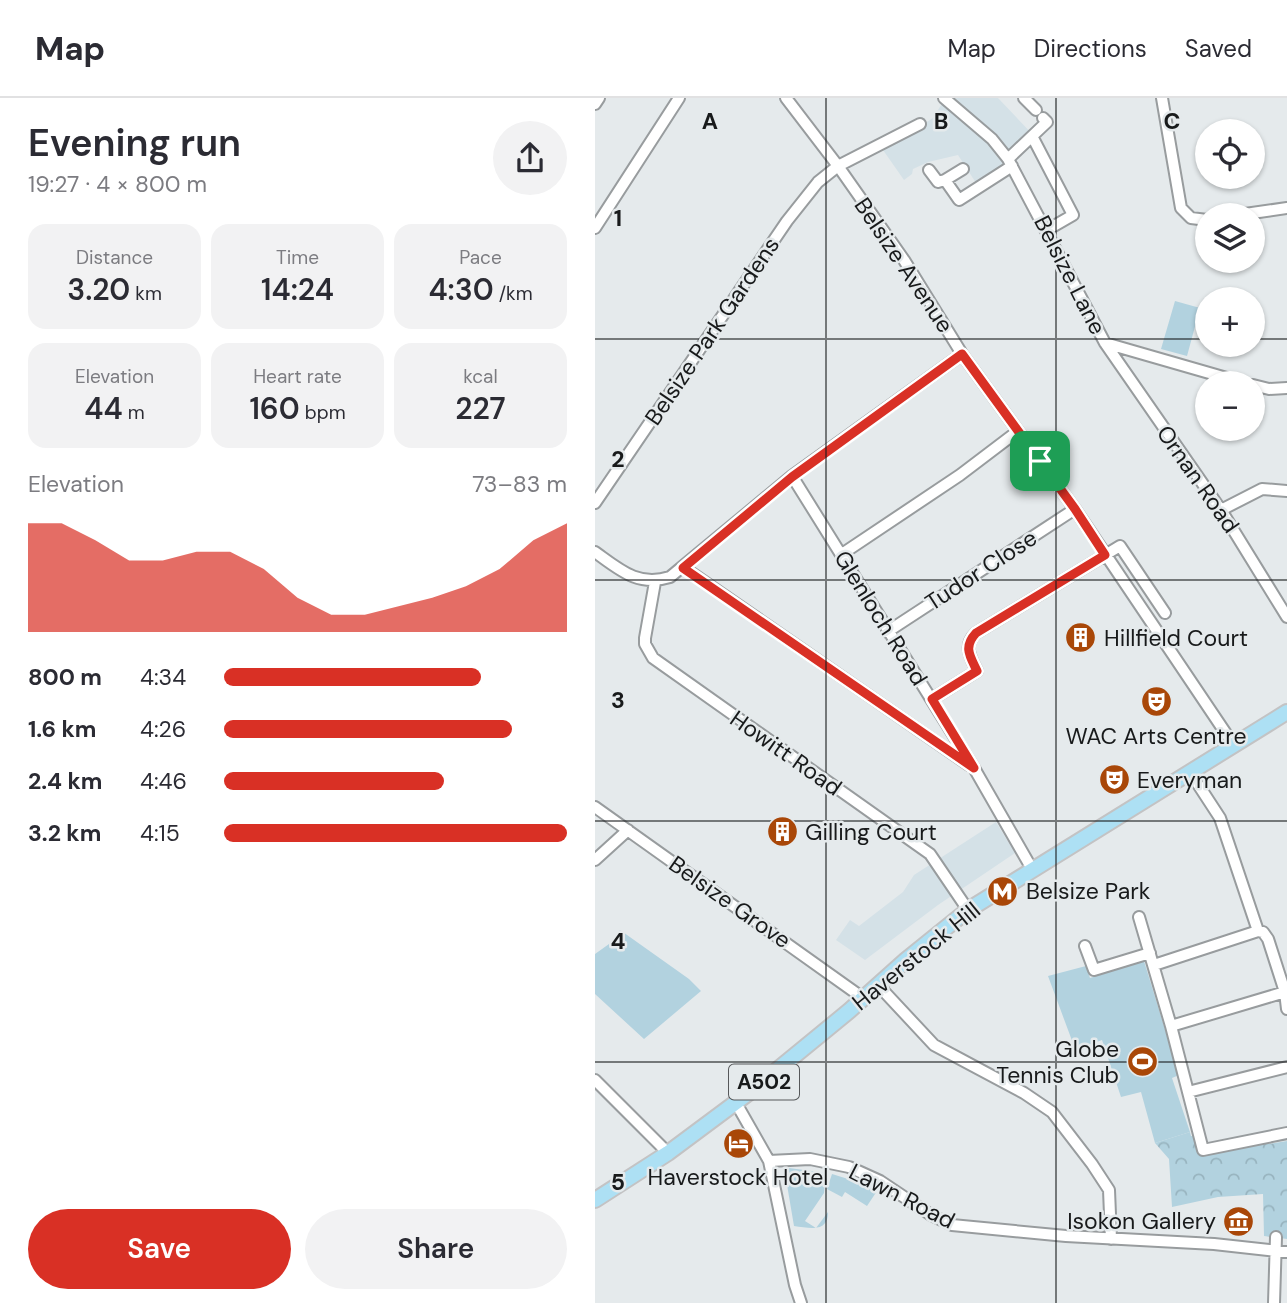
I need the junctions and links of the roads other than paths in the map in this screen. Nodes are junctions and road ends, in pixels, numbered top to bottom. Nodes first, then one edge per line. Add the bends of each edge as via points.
1 (599, 98) edge
2 (679, 98) edge
3 (786, 98) edge
4 (944, 98) edge
5 (1024, 98) edge
6 (1161, 98) edge
7 (595, 104) edge
8 (920, 124) dead end
9 (1033, 138) junction
10 (1010, 163) junction
11 (838, 166) junction
12 (963, 169) dead end
13 (929, 170) dead end
14 (945, 180) junction
15 (1287, 208) edge
16 (1265, 211) edge
17 (1195, 218) edge
18 (595, 228) edge
19 (1047, 230) junction
20 (1105, 343) junction
21 (962, 354) junction
22 (1202, 371) edge
23 (1265, 388) edge
24 (1287, 388) edge
25 (1018, 431) junction
26 (792, 477) junction
27 (1287, 491) edge
28 (595, 503) edge
29 (1075, 509) junction
30 (1221, 510) junction
31 (595, 552) edge
32 (842, 554) junction
33 (1105, 555) junction
34 (683, 568) junction
35 (655, 582) junction
36 (1165, 613) dead end
37 (1287, 617) edge
38 (887, 632) junction
39 (932, 699) junction
40 (1287, 712) edge
41 (1233, 744) junction
42 (974, 768) junction
43 (1190, 772) junction
44 (595, 807) edge
45 (628, 830) junction
46 (595, 860) edge
47 (1032, 869) junction
48 (968, 910) junction
49 (1139, 917) dead end
50 (1258, 930) junction
51 (1085, 946) dead end
52 (1150, 953) junction
53 (1154, 965) junction
54 (878, 985) junction
55 (1285, 992) edge
56 (863, 998) junction
57 (1287, 1009) edge
58 (1171, 1026) junction
59 (1287, 1067) edge
60 (595, 1080) edge
61 (1189, 1096) junction
62 (736, 1103) junction
63 (1287, 1133) edge
64 (668, 1153) junction
65 (769, 1161) junction
66 (595, 1199) edge
67 (1276, 1237) dead end
68 (1111, 1239) junction
69 (1281, 1252) edge
70 (801, 1303) edge
71 (1274, 1303) edge

1 - 7 street
2 - 18 street
3 - 11 street
4 - 10 street, Belsize Lane via 992,139
5 - 9 street via 1042,117
6 - 17 street via 1181,208
8 - 11 street, Belsize Park Gardens
9 - 10 street
9 - 19 street via 1073,215
10 - 14 street via 955,203
10 - 19 street, Belsize Lane
11 - 21 street, Belsize Avenue
11 - 28 street, Belsize Park Gardens via 818,182 787,221
12 - 14 street
13 - 14 street via 938,182
15 - 16 street
19 - 20 street, Belsize Lane
20 - 22 street, Belsize Lane
20 - 30 street, Ornan Road
21 - 25 street, Belsize Avenue
21 - 26 street
23 - 24 street
25 - 29 street, Belsize Avenue
25 - 32 street
26 - 32 street, Glenloch Road
26 - 34 street
27 - 30 street via 1262,489
29 - 33 street, Belsize Avenue
29 - 38 street, Tudor Close
30 - 37 street, Ornan Road
31 - 35 street via 634,578
32 - 38 street, Glenloch Road
33 - 36 street via 1120,546
33 - 39 street via 976,633 967,650 977,671
33 - 41 street, Belsize Avenue
34 - 35 street
34 - 42 street
35 - 48 street, Howitt Road via 645,631 645,644 653,658 929,854
38 - 39 street, Glenloch Road
39 - 42 street, Glenloch Road
40 - 41 main road, Haverstock Hill / A502
41 - 43 main road, Haverstock Hill / A502
42 - 47 street, Glenloch Road
43 - 47 main road, Haverstock Hill / A502
43 - 50 street via 1220,818
44 - 45 street, Belsize Grove
45 - 46 street
45 - 56 street, Belsize Grove
47 - 48 main road, Haverstock Hill / A502
48 - 54 main road, Haverstock Hill / A502
49 - 52 street
50 - 53 street
50 - 55 street via 1268,939
51 - 52 street via 1094,970
52 - 53 street
53 - 58 street
54 - 56 main road, Haverstock Hill / A502
54 - 68 street via 934,1045 1052,1112 1109,1190
55 - 57 street
55 - 58 street
56 - 62 main road, Haverstock Hill / A502
58 - 61 street
59 - 61 street
60 - 64 street
61 - 63 street via 1203,1150
62 - 64 main road, Haverstock Hill / A502
62 - 65 street
64 - 66 main road, Haverstock Hill / A502
65 - 68 street, Lawn Road via 810,1159 849,1167 952,1225
65 - 70 street
67 - 69 street
68 - 69 street, Lawn Road
69 - 71 street

